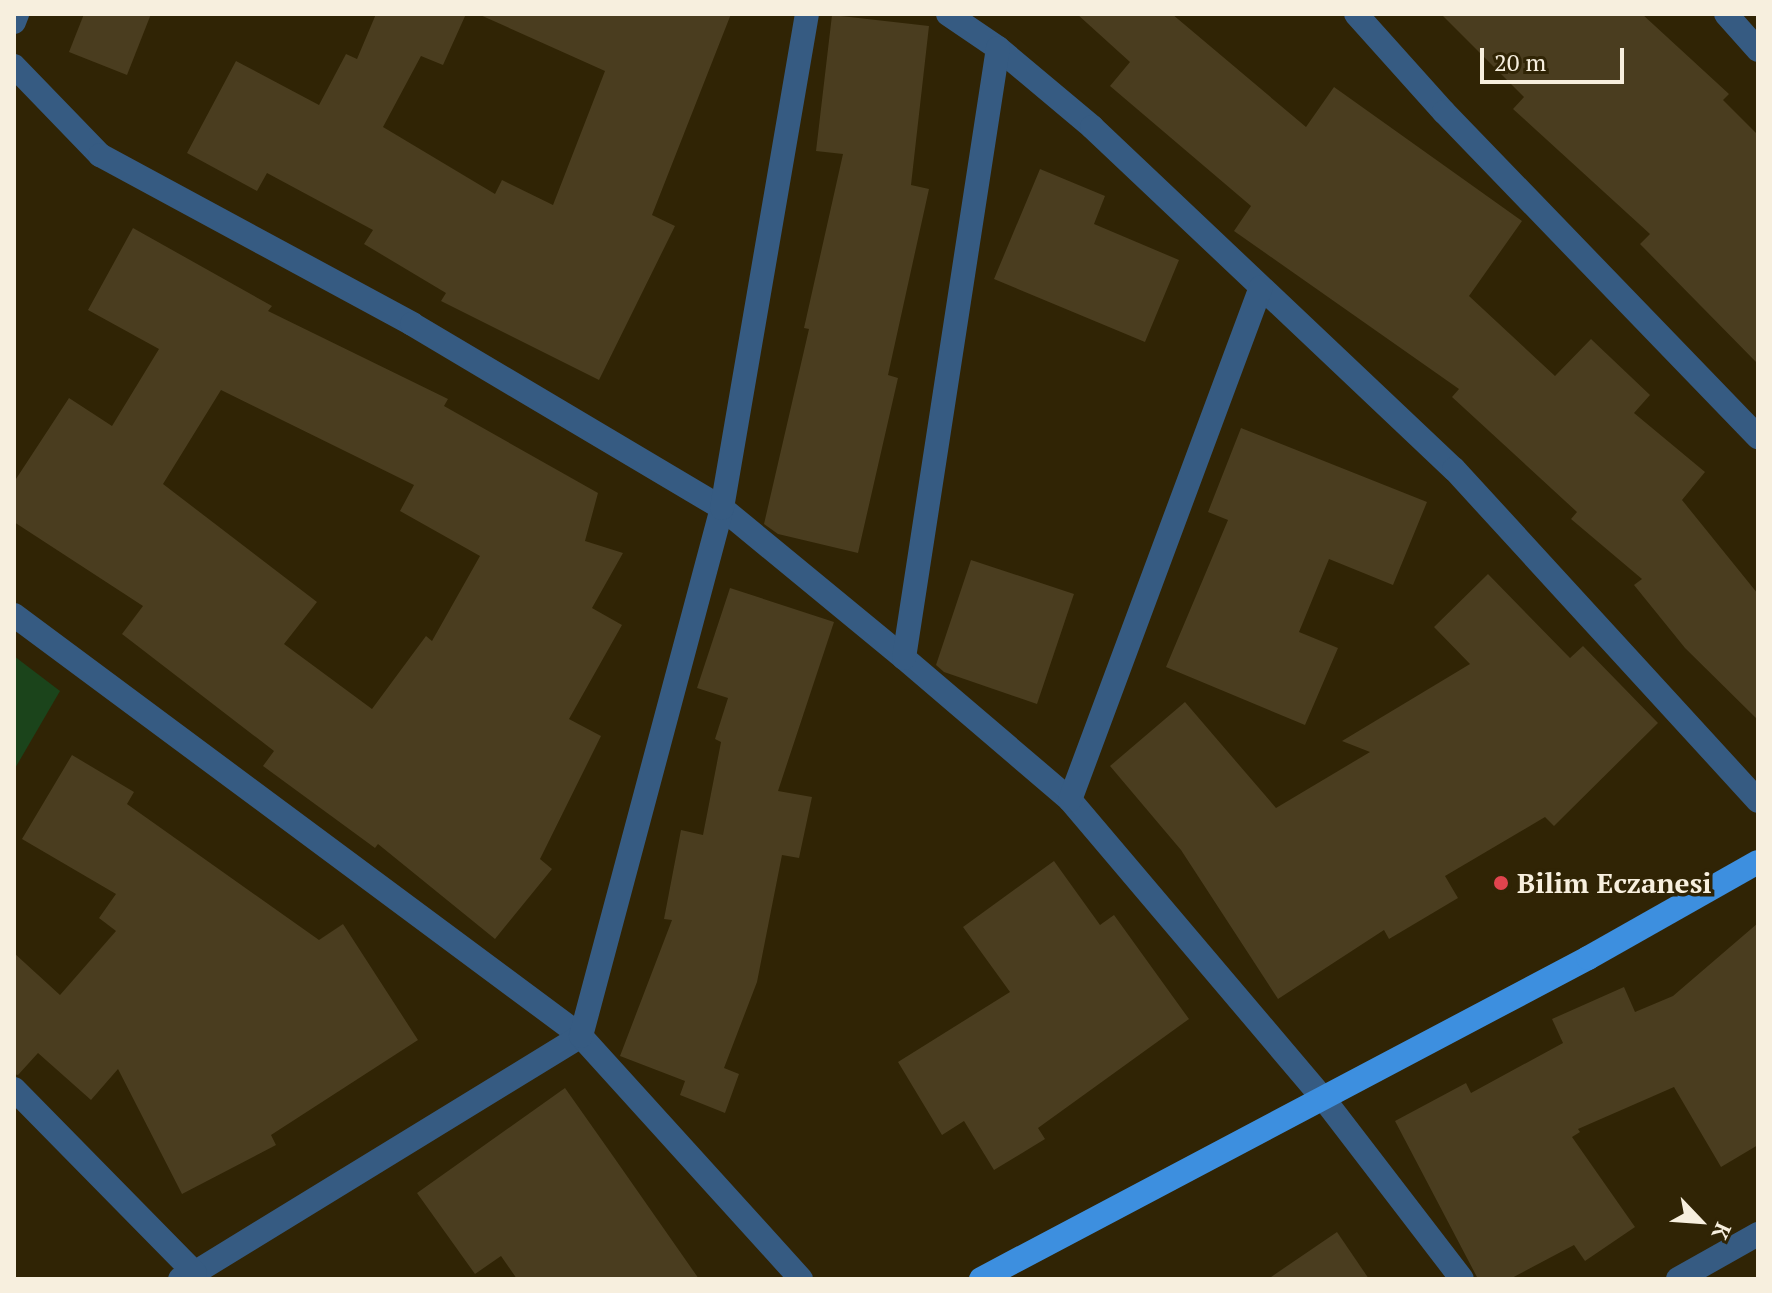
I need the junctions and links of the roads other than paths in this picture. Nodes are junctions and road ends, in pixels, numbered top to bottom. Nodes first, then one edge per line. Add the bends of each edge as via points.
1 (17, 14) edge
2 (807, 14) edge
3 (948, 14) edge
4 (1356, 14) edge
5 (1726, 14) edge
6 (14, 22) edge
7 (998, 48) junction
8 (1758, 50) edge
9 (14, 66) edge
10 (1261, 287) junction
11 (1758, 437) edge
12 (722, 508) junction
13 (14, 615) edge
14 (904, 658) junction
15 (1070, 800) junction
16 (1758, 801) edge
17 (1758, 862) edge
18 (581, 1036) junction
19 (14, 1089) edge
20 (1323, 1098) junction
21 (1758, 1234) edge
22 (188, 1276) edge
23 (801, 1279) edge
24 (981, 1279) edge
25 (1462, 1279) edge
26 (1678, 1279) edge

1 - 6 street
2 - 12 street
3 - 7 street
4 - 11 street
5 - 8 street
7 - 10 street via 1092,127
7 - 14 street
9 - 12 street via 100,155 412,324
10 - 15 street
10 - 16 street via 1454,469
12 - 14 street
12 - 18 street
13 - 18 street
14 - 15 street
15 - 20 street
17 - 20 main road
18 - 22 street
18 - 23 street
19 - 22 street
20 - 24 main road
20 - 25 street
21 - 26 street

